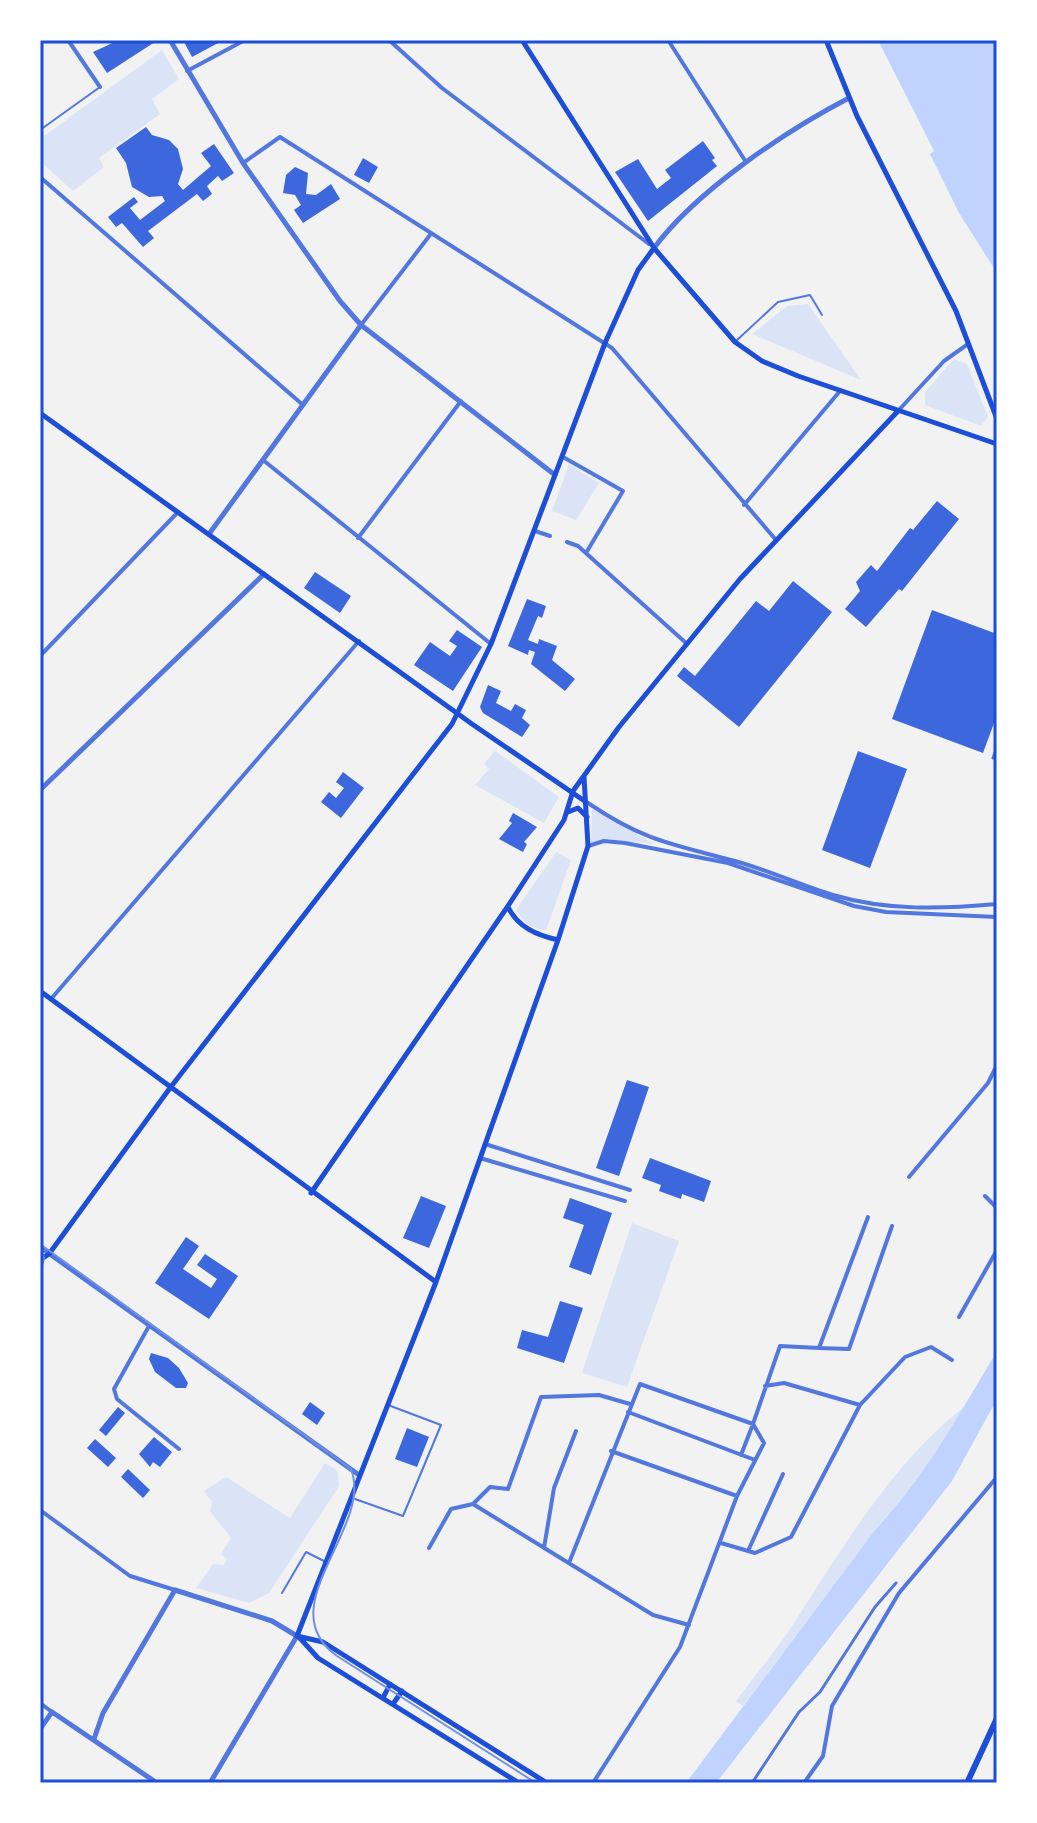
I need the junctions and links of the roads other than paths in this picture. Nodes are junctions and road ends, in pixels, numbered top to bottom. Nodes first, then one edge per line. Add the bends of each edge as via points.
1 (68, 40) edge
2 (170, 40) edge
3 (245, 40) edge
4 (389, 40) edge
5 (522, 40) edge
6 (668, 40) edge
7 (826, 40) edge
8 (187, 71) junction
9 (100, 87) joint
10 (849, 98) junction
11 (40, 130) edge
12 (746, 162) junction
13 (243, 163) junction
14 (40, 177) edge
15 (430, 235) junction
16 (654, 248) junction
17 (822, 315) dead end
18 (361, 325) junction
19 (735, 342) junction
20 (605, 343) junction
21 (969, 343) junction
22 (840, 391) junction
23 (461, 401) junction
24 (303, 405) junction
25 (898, 411) junction
26 (40, 413) edge
27 (997, 419) edge
28 (997, 444) edge
29 (563, 457) junction
30 (263, 460) junction
31 (556, 476) junction
32 (744, 505) junction
33 (178, 512) junction
34 (535, 531) junction
35 (209, 534) junction
36 (550, 536) dead end
37 (358, 538) junction
38 (776, 540) junction
39 (567, 542) dead end
40 (586, 553) junction
41 (264, 574) junction
42 (359, 641) junction
43 (686, 643) junction
44 (491, 644) junction
45 (40, 656) edge
46 (458, 714) junction
47 (997, 747) edge
48 (993, 758) dead end
49 (584, 775) junction
50 (40, 790) edge
51 (573, 791) junction
52 (588, 803) junction
53 (568, 812) junction
54 (588, 818) junction
55 (588, 846) junction
56 (508, 906) junction
57 (997, 911) edge
58 (558, 940) junction
59 (40, 991) edge
60 (51, 999) junction
61 (997, 1065) edge
62 (170, 1088) junction
63 (485, 1144) junction
64 (480, 1158) junction
65 (911, 1175) dead end
66 (630, 1190) dead end
67 (311, 1193) junction
68 (985, 1196) dead end
69 (625, 1201) dead end
70 (997, 1208) edge
71 (868, 1217) dead end
72 (892, 1226) dead end
73 (40, 1247) edge
74 (997, 1250) edge
75 (49, 1254) junction
76 (40, 1260) edge
77 (436, 1282) junction
78 (959, 1317) dead end
79 (151, 1324) junction
80 (819, 1348) junction
81 (952, 1360) dead end
82 (765, 1386) junction
83 (387, 1404) junction
84 (630, 1404) dead end
85 (860, 1405) junction
86 (628, 1412) junction
87 (753, 1424) junction
88 (576, 1431) dead end
89 (179, 1449) dead end
90 (611, 1451) junction
91 (741, 1455) junction
92 (755, 1460) dead end
93 (783, 1474) dead end
94 (359, 1475) junction
95 (997, 1477) edge
96 (737, 1496) junction
97 (350, 1497) junction
98 (473, 1504) junction
99 (40, 1510) edge
100 (721, 1543) junction
101 (429, 1548) dead end
102 (544, 1548) junction
103 (748, 1551) junction
104 (325, 1562) junction
105 (569, 1563) junction
106 (896, 1583) dead end
107 (175, 1590) junction
108 (282, 1593) dead end
109 (689, 1625) junction
110 (297, 1636) junction
111 (390, 1684) junction
112 (402, 1691) junction
113 (383, 1698) junction
114 (40, 1703) edge
115 (393, 1704) junction
116 (52, 1712) junction
117 (997, 1718) edge
118 (40, 1729) edge
119 (94, 1739) junction
120 (157, 1783) edge
121 (210, 1783) edge
122 (519, 1783) edge
123 (547, 1783) edge
124 (593, 1783) edge
125 (752, 1783) edge
126 (804, 1783) edge
127 (967, 1783) edge

1 - 9 street
2 - 8 street
3 - 8 street
4 - 16 street via 445,90
5 - 16 main road
6 - 12 street
7 - 10 main road
8 - 13 street
9 - 11 lane
10 - 12 street
10 - 21 main road
12 - 16 street
13 - 15 street via 280,137
13 - 18 street
14 - 24 street
15 - 18 street
15 - 20 street
16 - 19 main road
16 - 20 main road via 638,270
17 - 19 lane via 810,295 778,302
18 - 23 street
18 - 24 street
19 - 22 main road via 762,361
20 - 29 main road
20 - 32 street
21 - 25 street via 944,361
21 - 27 main road
22 - 25 main road
22 - 32 street
23 - 31 street
23 - 37 street
24 - 30 street
25 - 28 main road
25 - 38 main road
26 - 33 main road
29 - 31 main road
29 - 40 street via 623,491
30 - 35 street
30 - 37 street
31 - 34 main road
32 - 38 street
33 - 35 main road
33 - 45 street
34 - 36 street
34 - 44 main road
35 - 41 main road
37 - 44 street
38 - 43 main road
39 - 40 street
40 - 43 street
41 - 42 main road
41 - 50 street
42 - 46 main road
42 - 60 street
43 - 49 main road
44 - 46 main road
46 - 51 main road
46 - 62 main road
47 - 48 street
49 - 51 main road
49 - 52 main road
51 - 52 main road
51 - 53 main road
52 - 54 main road
52 - 57 street via 648,838 737,861 836,896 877,905
53 - 54 main road via 578,808
53 - 56 main road
54 - 55 main road
55 - 57 street via 625,843 720,861 886,912
55 - 58 main road
56 - 58 main road via 528,930
56 - 67 main road
58 - 63 main road
59 - 60 main road
60 - 62 main road
61 - 65 street
62 - 67 main road
62 - 75 main road
63 - 64 main road
63 - 66 street
64 - 69 street
64 - 77 main road
67 - 77 main road
68 - 70 street
71 - 80 street
72 - 80 street via 849,1349
73 - 75 street
74 - 78 street
75 - 76 main road
75 - 79 street
77 - 83 main road
79 - 89 street via 114,1389 117,1399
79 - 94 street
80 - 82 street via 780,1346
81 - 85 street via 931,1347 905,1357
82 - 85 street via 784,1383
82 - 87 street
83 - 94 main road
83 - 97 lane via 441,1425 403,1516
84 - 98 street via 599,1395 541,1397 508,1489 490,1487
85 - 103 street via 791,1537 755,1553
86 - 87 street via 640,1384
86 - 90 street
86 - 91 street
87 - 91 street
87 - 96 street via 764,1443
88 - 102 street via 554,1488
90 - 96 street
90 - 105 street
91 - 92 street
93 - 103 street
94 - 97 main road
95 - 126 street via 899,1593 832,1706 823,1756
96 - 100 street
97 - 104 main road
98 - 101 street via 451,1509
98 - 102 street
99 - 107 street via 130,1576
100 - 103 street
100 - 109 street
102 - 105 street
104 - 108 lane via 306,1552
104 - 110 main road
105 - 109 street via 653,1615
106 - 125 street
107 - 110 street via 272,1621
107 - 119 street via 103,1713
109 - 124 street
110 - 111 main road via 323,1642
110 - 113 main road via 318,1658
110 - 121 street
111 - 112 main road
111 - 113 main road
112 - 115 main road
112 - 123 main road
113 - 115 main road
114 - 116 street
115 - 122 main road
116 - 118 street
116 - 119 street
117 - 127 main road
119 - 120 street

